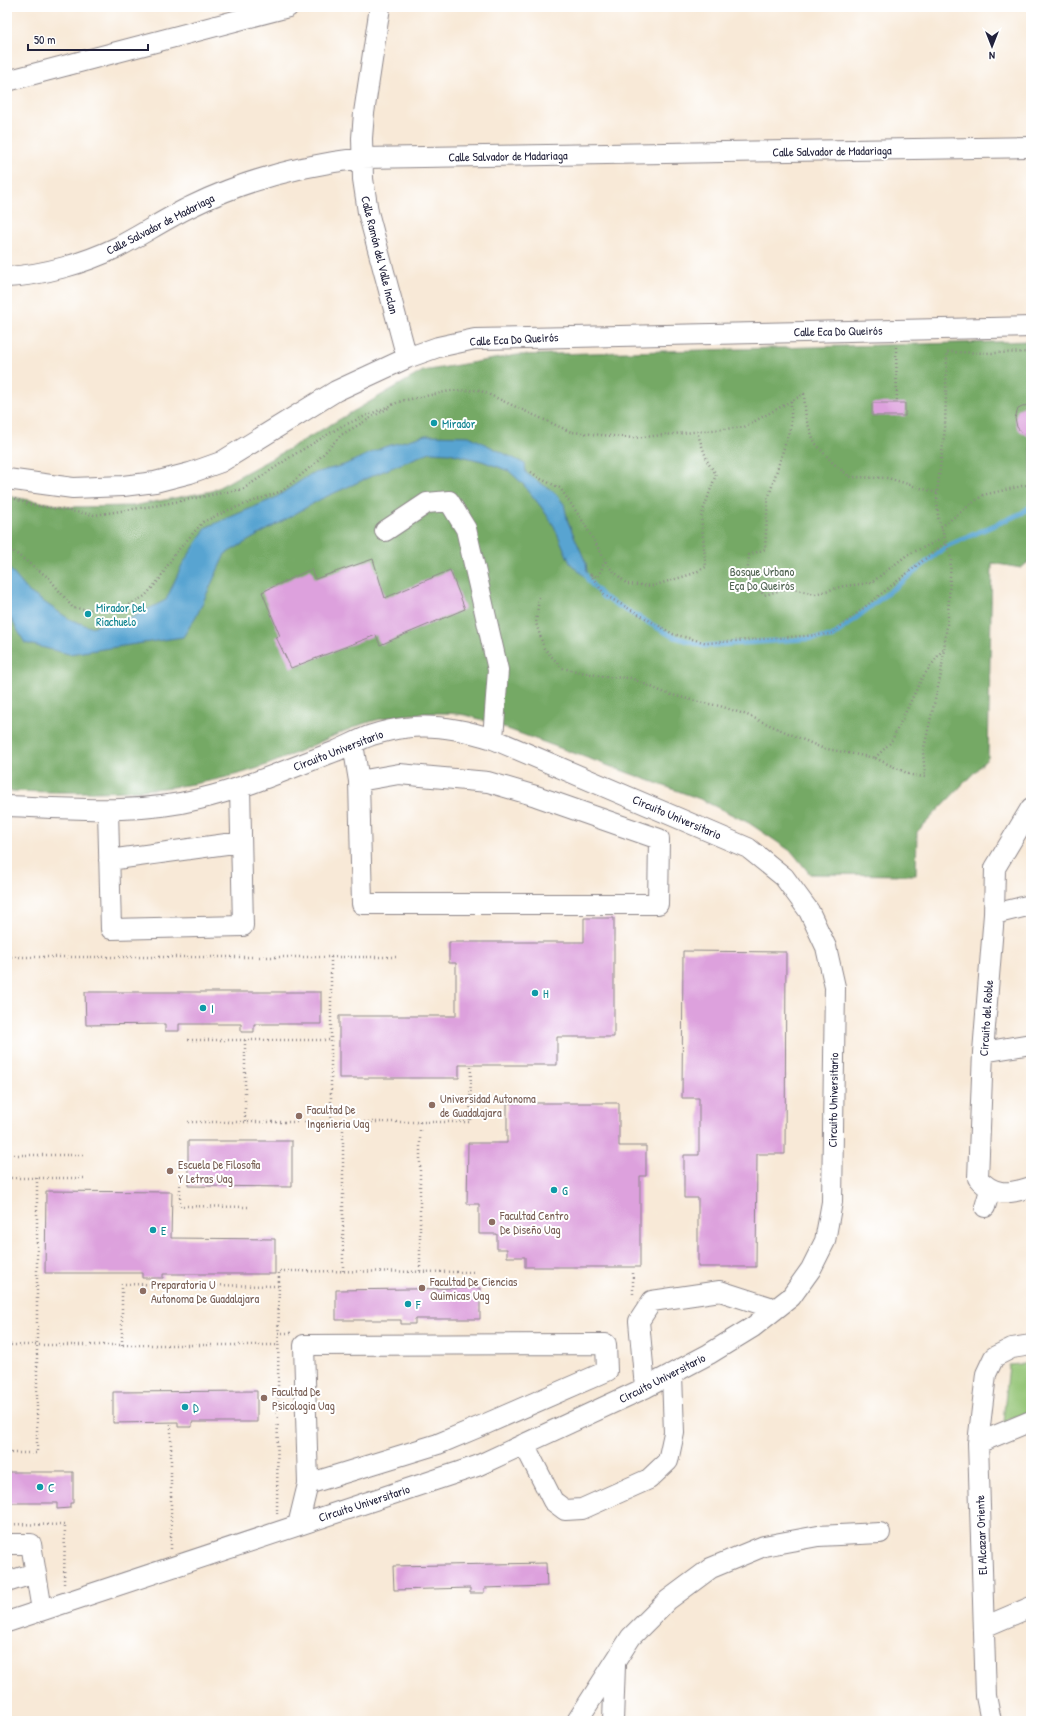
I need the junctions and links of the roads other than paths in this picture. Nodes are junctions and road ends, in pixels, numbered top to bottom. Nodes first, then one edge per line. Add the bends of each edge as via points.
1 (288, 7) edge
2 (380, 7) edge
3 (7, 81) edge
4 (1031, 147) edge
5 (362, 158) junction
6 (7, 277) edge
7 (1031, 327) edge
8 (407, 358) junction
9 (7, 479) edge
10 (385, 531) dead end
11 (493, 739) junction
12 (353, 744) junction
13 (359, 781) junction
14 (240, 788) junction
15 (7, 806) edge
16 (1031, 808) edge
17 (108, 810) junction
18 (665, 811) junction
19 (659, 839) junction
20 (241, 842) junction
21 (109, 860) junction
22 (1031, 905) edge
23 (994, 914) junction
24 (1031, 1044) edge
25 (983, 1052) junction
26 (1031, 1187) edge
27 (776, 1309) junction
28 (1031, 1345) edge
29 (672, 1374) junction
30 (645, 1388) junction
31 (1031, 1421) edge
32 (978, 1443) junction
33 (524, 1444) junction
34 (308, 1484) junction
35 (298, 1525) junction
36 (880, 1533) dead end
37 (7, 1544) edge
38 (35, 1573) junction
39 (7, 1582) edge
40 (1031, 1607) edge
41 (42, 1610) junction
42 (7, 1622) edge
43 (984, 1627) junction
44 (615, 1665) junction
45 (577, 1721) edge
46 (613, 1721) edge
47 (991, 1721) edge

1 - 3 street
2 - 5 street, Calle Ramón del Valle Inclan via 364,113
4 - 5 street, Calle Salvador de Madariaga
5 - 6 street, Calle Salvador de Madariaga via 308,166 276,174 193,205 118,247 82,262 44,272
5 - 8 street, Calle Ramón del Valle Inclan via 364,197
7 - 8 street, Calle Eca Do Queirós via 475,339 438,347
8 - 9 street, Calle Eca Do Queirós via 336,391 221,462 190,473 155,482 73,488
10 - 11 street via 427,503 449,501 466,529 498,670
11 - 12 street, Circuito Universitario via 439,727 406,727 371,735
11 - 18 street, Circuito Universitario
12 - 13 street
12 - 14 street, Circuito Universitario
13 - 19 street via 399,774 488,782
13 - 19 street via 362,904 658,904
14 - 17 street, Circuito Universitario via 155,808
14 - 20 street
15 - 17 street, Circuito Universitario
16 - 23 street, Circuito del Roble via 995,868
17 - 21 street
18 - 19 street
18 - 27 street, Circuito Universitario via 748,848 784,877 809,911 826,947 834,987 832,1202 825,1241 811,1269 791,1297
20 - 21 street
20 - 21 street via 243,926 111,929
22 - 23 street
23 - 25 street, Circuito del Roble
24 - 25 street
25 - 26 street, Circuito del Roble via 978,1178 987,1198
27 - 29 street, Circuito Universitario via 747,1331
27 - 30 street via 720,1291 652,1301 639,1321
28 - 32 street, El Alcazar Oriente via 1012,1348 994,1357 986,1374
29 - 30 street, Circuito Universitario
29 - 33 street via 674,1433 668,1461 649,1478 582,1509 565,1510 553,1501
30 - 33 street, Circuito Universitario
31 - 32 street
32 - 43 street, El Alcazar Oriente
33 - 35 street, Circuito Universitario via 477,1466
34 - 34 street via 304,1345 606,1344 607,1371 438,1444
34 - 35 street
35 - 41 street, Circuito Universitario
36 - 44 street via 818,1536 764,1546 711,1568 668,1600 631,1637
37 - 38 street via 31,1544
38 - 39 street
38 - 41 street
40 - 43 street
41 - 42 street, Circuito Universitario
43 - 47 street, El Alcazar Oriente via 986,1696
44 - 45 street
44 - 46 street

